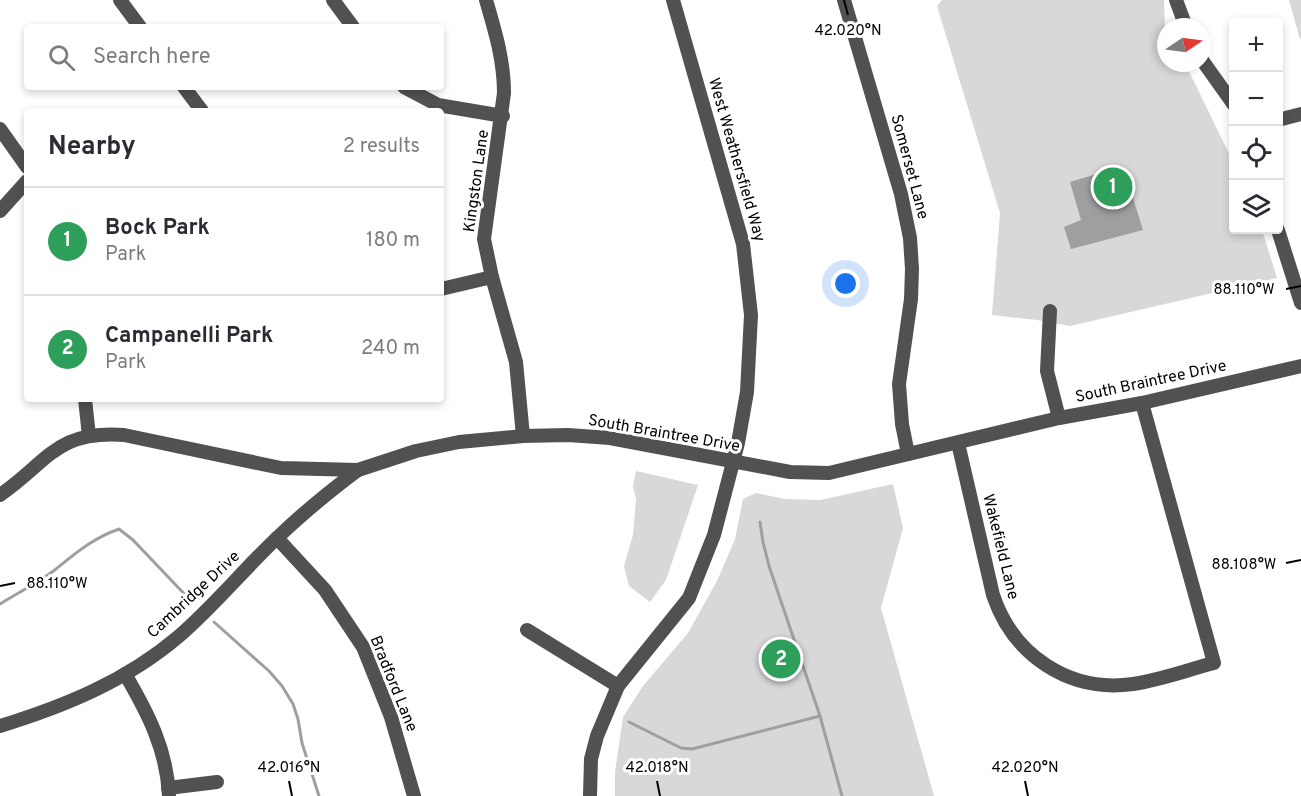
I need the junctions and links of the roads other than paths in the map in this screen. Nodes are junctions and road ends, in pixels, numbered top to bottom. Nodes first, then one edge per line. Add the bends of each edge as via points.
1 (120, 0) edge
2 (333, 0) edge
3 (486, 0) edge
4 (673, 0) edge
5 (844, 0) edge
6 (1176, 0) edge
7 (1183, 18) edge
8 (138, 24) edge
9 (351, 24) edge
10 (1210, 72) edge
11 (186, 90) edge
12 (410, 90) edge
13 (1229, 99) edge
14 (200, 108) edge
15 (1301, 114) edge
16 (502, 116) junction
17 (1283, 119) edge
18 (0, 129) edge
19 (24, 163) edge
20 (24, 184) edge
21 (0, 211) edge
22 (1279, 234) edge
23 (492, 277) junction
24 (444, 288) edge
25 (1301, 303) edge
26 (1050, 311) dead end
27 (1301, 366) edge
28 (85, 402) edge
29 (1142, 403) junction
30 (1059, 418) junction
31 (89, 436) junction
32 (523, 436) junction
33 (958, 443) junction
34 (908, 454) junction
35 (733, 461) junction
36 (358, 470) junction
37 (0, 495) edge
38 (277, 538) junction
39 (527, 630) dead end
40 (125, 674) junction
41 (618, 686) junction
42 (0, 726) edge
43 (217, 782) dead end
44 (168, 792) edge
45 (414, 796) edge
46 (590, 796) edge

1 - 8 street
2 - 9 street
3 - 16 street, Kingston Lane via 504,69
4 - 35 street, West Weathersfield Way via 740,229 749,280 750,366
5 - 34 street, Somerset Lane via 901,194 910,238 911,299 899,384
6 - 7 street
10 - 13 street
11 - 14 street
12 - 16 street via 438,105
15 - 17 street
16 - 23 street, Kingston Lane via 484,239
18 - 19 street
20 - 21 street
22 - 25 street
23 - 24 street
23 - 32 street, Kingston Lane via 516,362
26 - 30 street via 1047,371
27 - 29 street, South Braintree Drive
28 - 31 street
29 - 30 street, South Braintree Drive
29 - 33 street, Wakefield Lane via 1214,663 1133,684 1107,686 1076,680 1043,664 1013,636 993,595
30 - 33 street, South Braintree Drive
31 - 36 street, South Braintree Drive via 123,435 281,468
31 - 37 street, South Braintree Drive via 59,446
32 - 35 street, South Braintree Drive via 610,438
32 - 36 street, South Braintree Drive via 459,442
33 - 34 street, South Braintree Drive
34 - 35 street, South Braintree Drive via 816,474
35 - 41 street, West Weathersfield Way via 714,535 689,598
36 - 38 street, Cambridge Drive
38 - 40 street, Cambridge Drive via 177,638
38 - 45 street, Bradford Lane via 325,590 363,647 391,717
39 - 41 street
40 - 42 street, Cambridge Drive via 75,700
40 - 44 street via 156,734
41 - 46 street, West Weathersfield Way via 591,759
43 - 44 street

